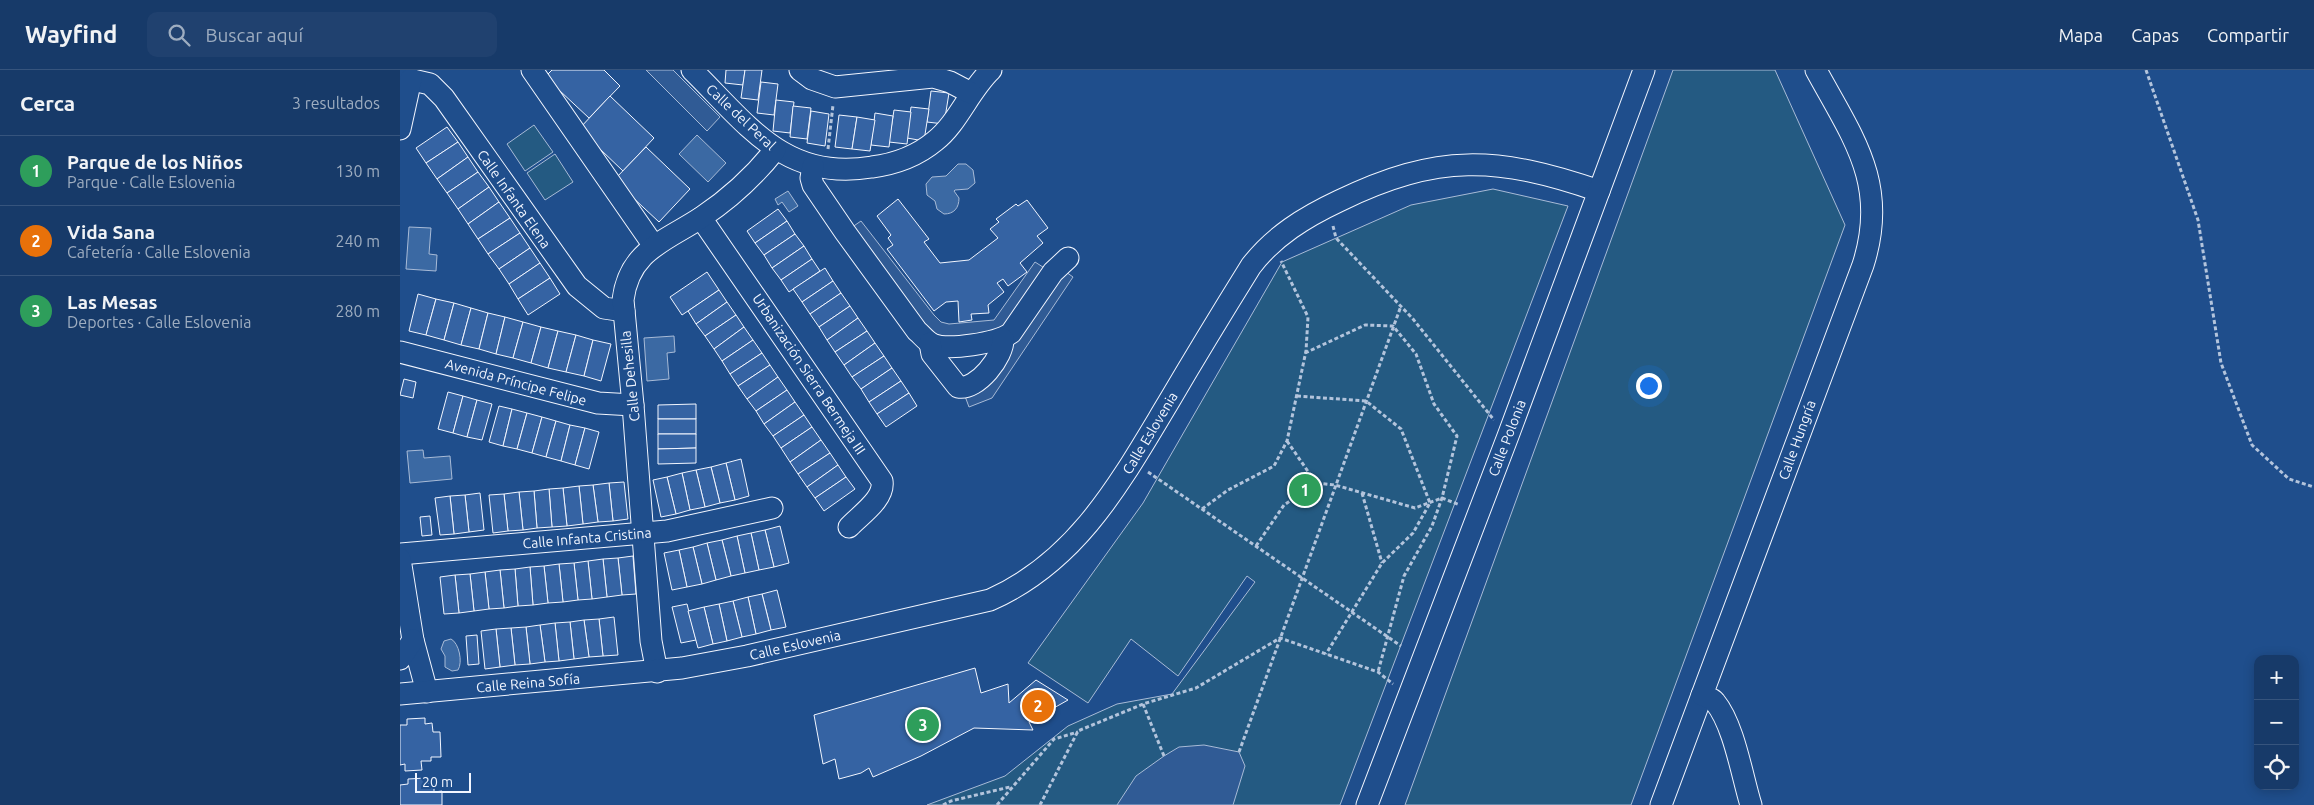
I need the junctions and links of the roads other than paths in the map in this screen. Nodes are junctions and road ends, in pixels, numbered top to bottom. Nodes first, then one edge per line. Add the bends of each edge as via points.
1 (532, 70) edge
2 (692, 70) edge
3 (800, 70) edge
4 (991, 70) edge
5 (1644, 70) edge
6 (1816, 70) edge
7 (406, 75) edge
8 (836, 78) edge
9 (971, 93) junction
10 (400, 129) edge
11 (775, 150) junction
12 (819, 167) junction
13 (1599, 191) junction
14 (701, 218) junction
15 (654, 246) junction
16 (1068, 258) dead end
17 (624, 312) junction
18 (1003, 339) junction
19 (930, 343) junction
20 (400, 352) edge
21 (633, 405) junction
22 (772, 508) dead end
23 (849, 527) dead end
24 (644, 533) junction
25 (400, 554) edge
26 (400, 559) edge
27 (413, 640) junction
28 (400, 658) edge
29 (657, 672) junction
30 (427, 692) junction
31 (400, 694) edge
32 (1702, 695) junction
33 (1367, 805) edge
34 (1661, 805) edge
35 (1751, 805) edge

1 - 15 street
2 - 11 street, Calle del Peral
3 - 8 street via 817,81
4 - 9 street, Calle del Peral
5 - 13 street, Calle Polonia
6 - 32 street, Calle Hungría via 1868,174 1873,209 1869,246
7 - 10 street
7 - 17 street, Calle Infanta Elena via 430,84 444,98 577,286 604,308
8 - 9 street via 933,77
9 - 12 street, Calle del Peral via 943,134 923,150 886,165 850,170
11 - 12 street, Calle del Peral via 799,162
11 - 14 street, Calle Dehesilla via 752,176
12 - 19 street via 811,171 813,185 917,331
13 - 29 street, Calle Eslovenia via 1531,170 1453,165 1399,176 1328,206 1299,222 1270,244 1251,266 1104,507 1089,525 1023,582 1006,593 970,606 746,656
13 - 33 street, Calle Polonia
14 - 15 street, Calle Dehesilla
14 - 23 street, Urbanización Sierra Bermeja III via 882,481 879,496
15 - 17 street, Calle Dehesilla via 628,276 623,294
16 - 18 street via 1053,272 1011,333
17 - 21 street, Calle Dehesilla
18 - 19 street via 964,346
18 - 19 street via 1000,351 984,376 962,388 932,354
20 - 21 street, Avenida Príncipe Felipe via 598,403
21 - 24 street, Calle Dehesilla
22 - 24 street, Calle Infanta Cristina via 688,527
24 - 25 street, Calle Infanta Cristina
24 - 29 street, Calle Dehesilla via 651,641
26 - 27 street
27 - 28 street
27 - 30 street
29 - 30 street, Calle Reina Sofía
30 - 31 street, Calle Reina Sofía
32 - 34 street, Calle Hungría
32 - 35 street via 1711,698 1719,707

